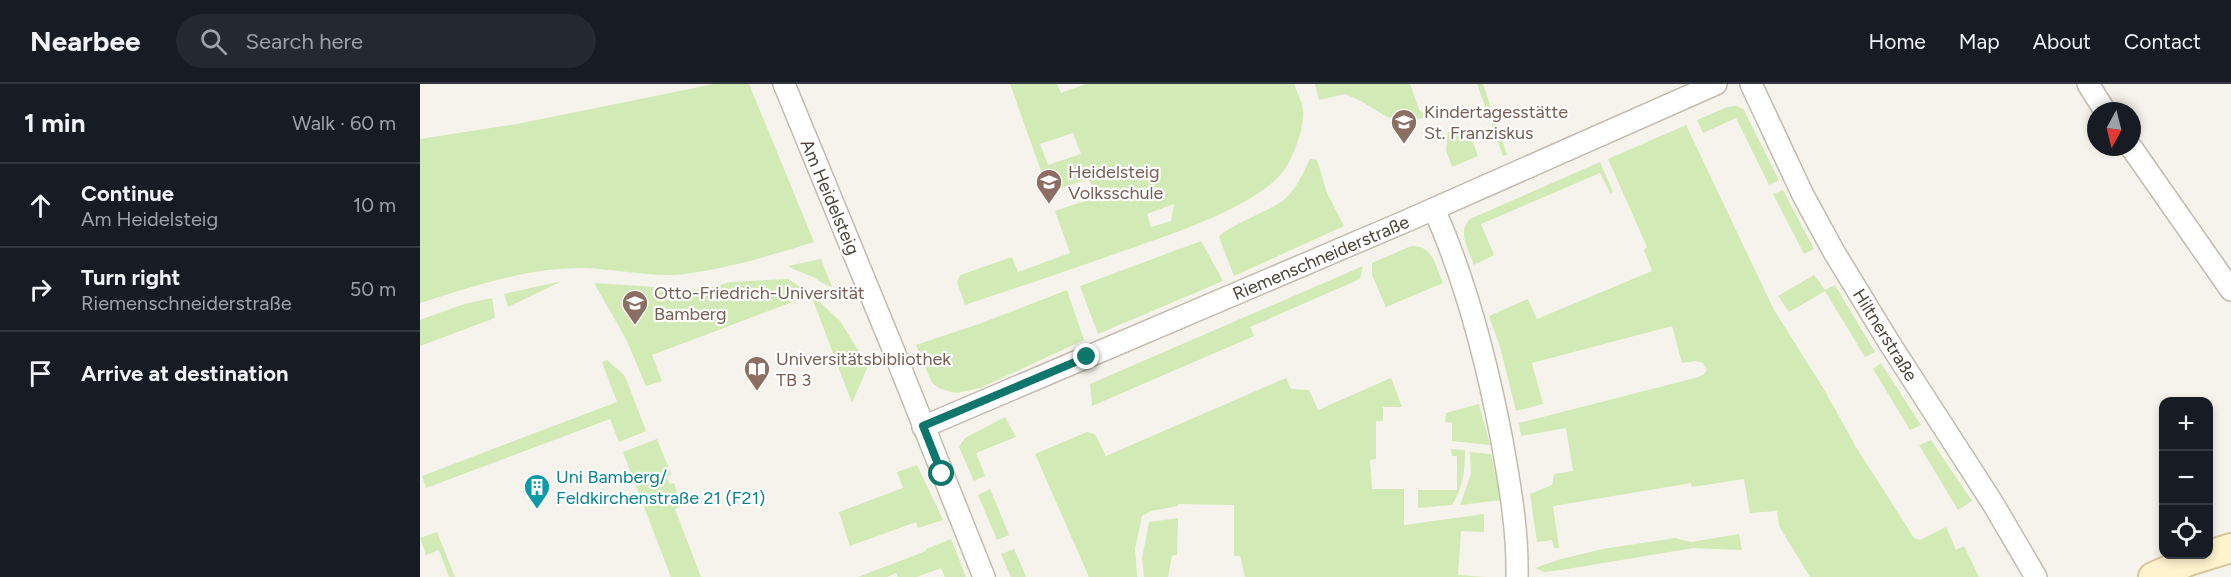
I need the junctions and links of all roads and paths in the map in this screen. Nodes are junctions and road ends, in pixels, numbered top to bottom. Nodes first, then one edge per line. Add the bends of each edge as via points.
1 (784, 84) edge
2 (1716, 84) edge
3 (1751, 84) edge
4 (2088, 84) edge
5 (2099, 102) edge
6 (2137, 156) edge
7 (1434, 209) junction
8 (2231, 290) edge
9 (923, 426) junction
10 (2231, 548) edge
11 (984, 577) edge
12 (1516, 577) edge
13 (2036, 577) edge
14 (2153, 577) edge

1 - 9 street, Am Heidelsteig
2 - 7 street, Riemenschneiderstraße
3 - 13 street, Hiltnerstraße via 1834,252
4 - 5 street
6 - 8 street
7 - 9 street, Riemenschneiderstraße
7 - 12 street via 1484,350 1509,479
9 - 11 street, Am Heidelsteig
10 - 14 main road

